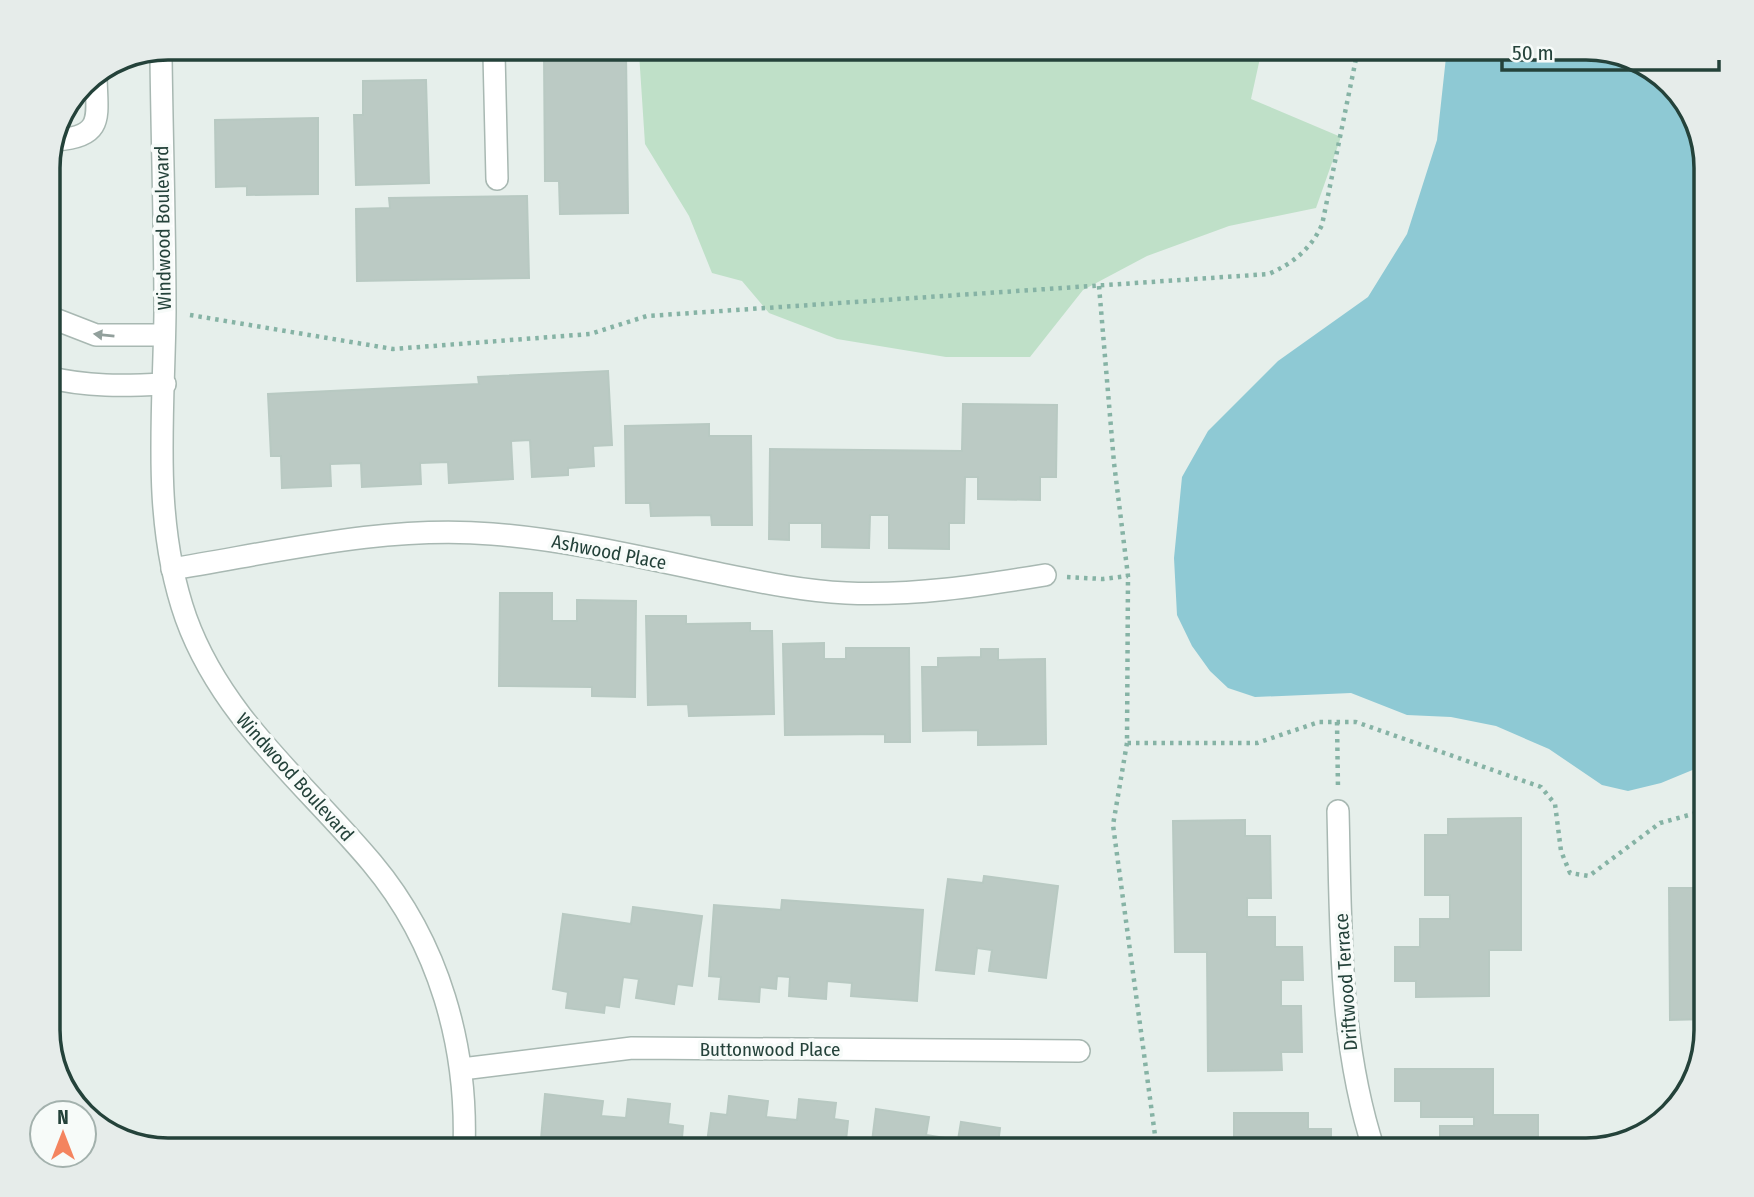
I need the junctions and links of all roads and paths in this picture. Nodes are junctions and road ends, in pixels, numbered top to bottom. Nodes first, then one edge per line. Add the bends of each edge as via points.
1 (494, 59) edge
2 (1356, 59) edge
3 (161, 60) edge
4 (96, 87) edge
5 (64, 140) edge
6 (498, 179) dead end
7 (1099, 286) junction
8 (165, 310) junction
9 (60, 321) edge
10 (164, 335) junction
11 (60, 380) edge
12 (165, 384) junction
13 (172, 569) junction
14 (1045, 575) joint
15 (1128, 576) junction
16 (1337, 722) junction
17 (1127, 743) junction
18 (1338, 811) joint
19 (1694, 814) edge
20 (1079, 1051) dead end
21 (462, 1069) junction
22 (464, 1138) edge
23 (1155, 1138) edge
24 (1370, 1138) edge

1 - 6 street
2 - 7 path via 1322,225 1313,244 1289,265 1269,274
3 - 8 street, Windwood Boulevard
4 - 5 street via 96,120 90,132
7 - 8 path via 647,316 590,334 393,349
7 - 15 path
8 - 10 street, Windwood Boulevard
10 -> 9 street via 96,335
10 - 12 street, Windwood Boulevard
11 - 12 street via 104,387
12 - 13 street, Windwood Boulevard via 162,490
13 - 14 street, Ashwood Place via 374,537 441,532 557,541 779,586 845,593 912,593
13 - 21 street, Windwood Boulevard via 199,648 231,704 373,864 410,917 442,985
14 - 15 path
15 - 17 path
16 - 17 path via 1319,722 1257,743
16 - 18 path
16 - 19 path via 1356,722 1541,787 1555,804 1561,852 1570,873 1590,876 1660,823
17 - 23 path via 1113,825
18 - 24 street, Driftwood Terrace via 1343,989 1350,1055
20 - 21 street, Buttonwood Place via 632,1048
21 - 22 street, Windwood Boulevard

